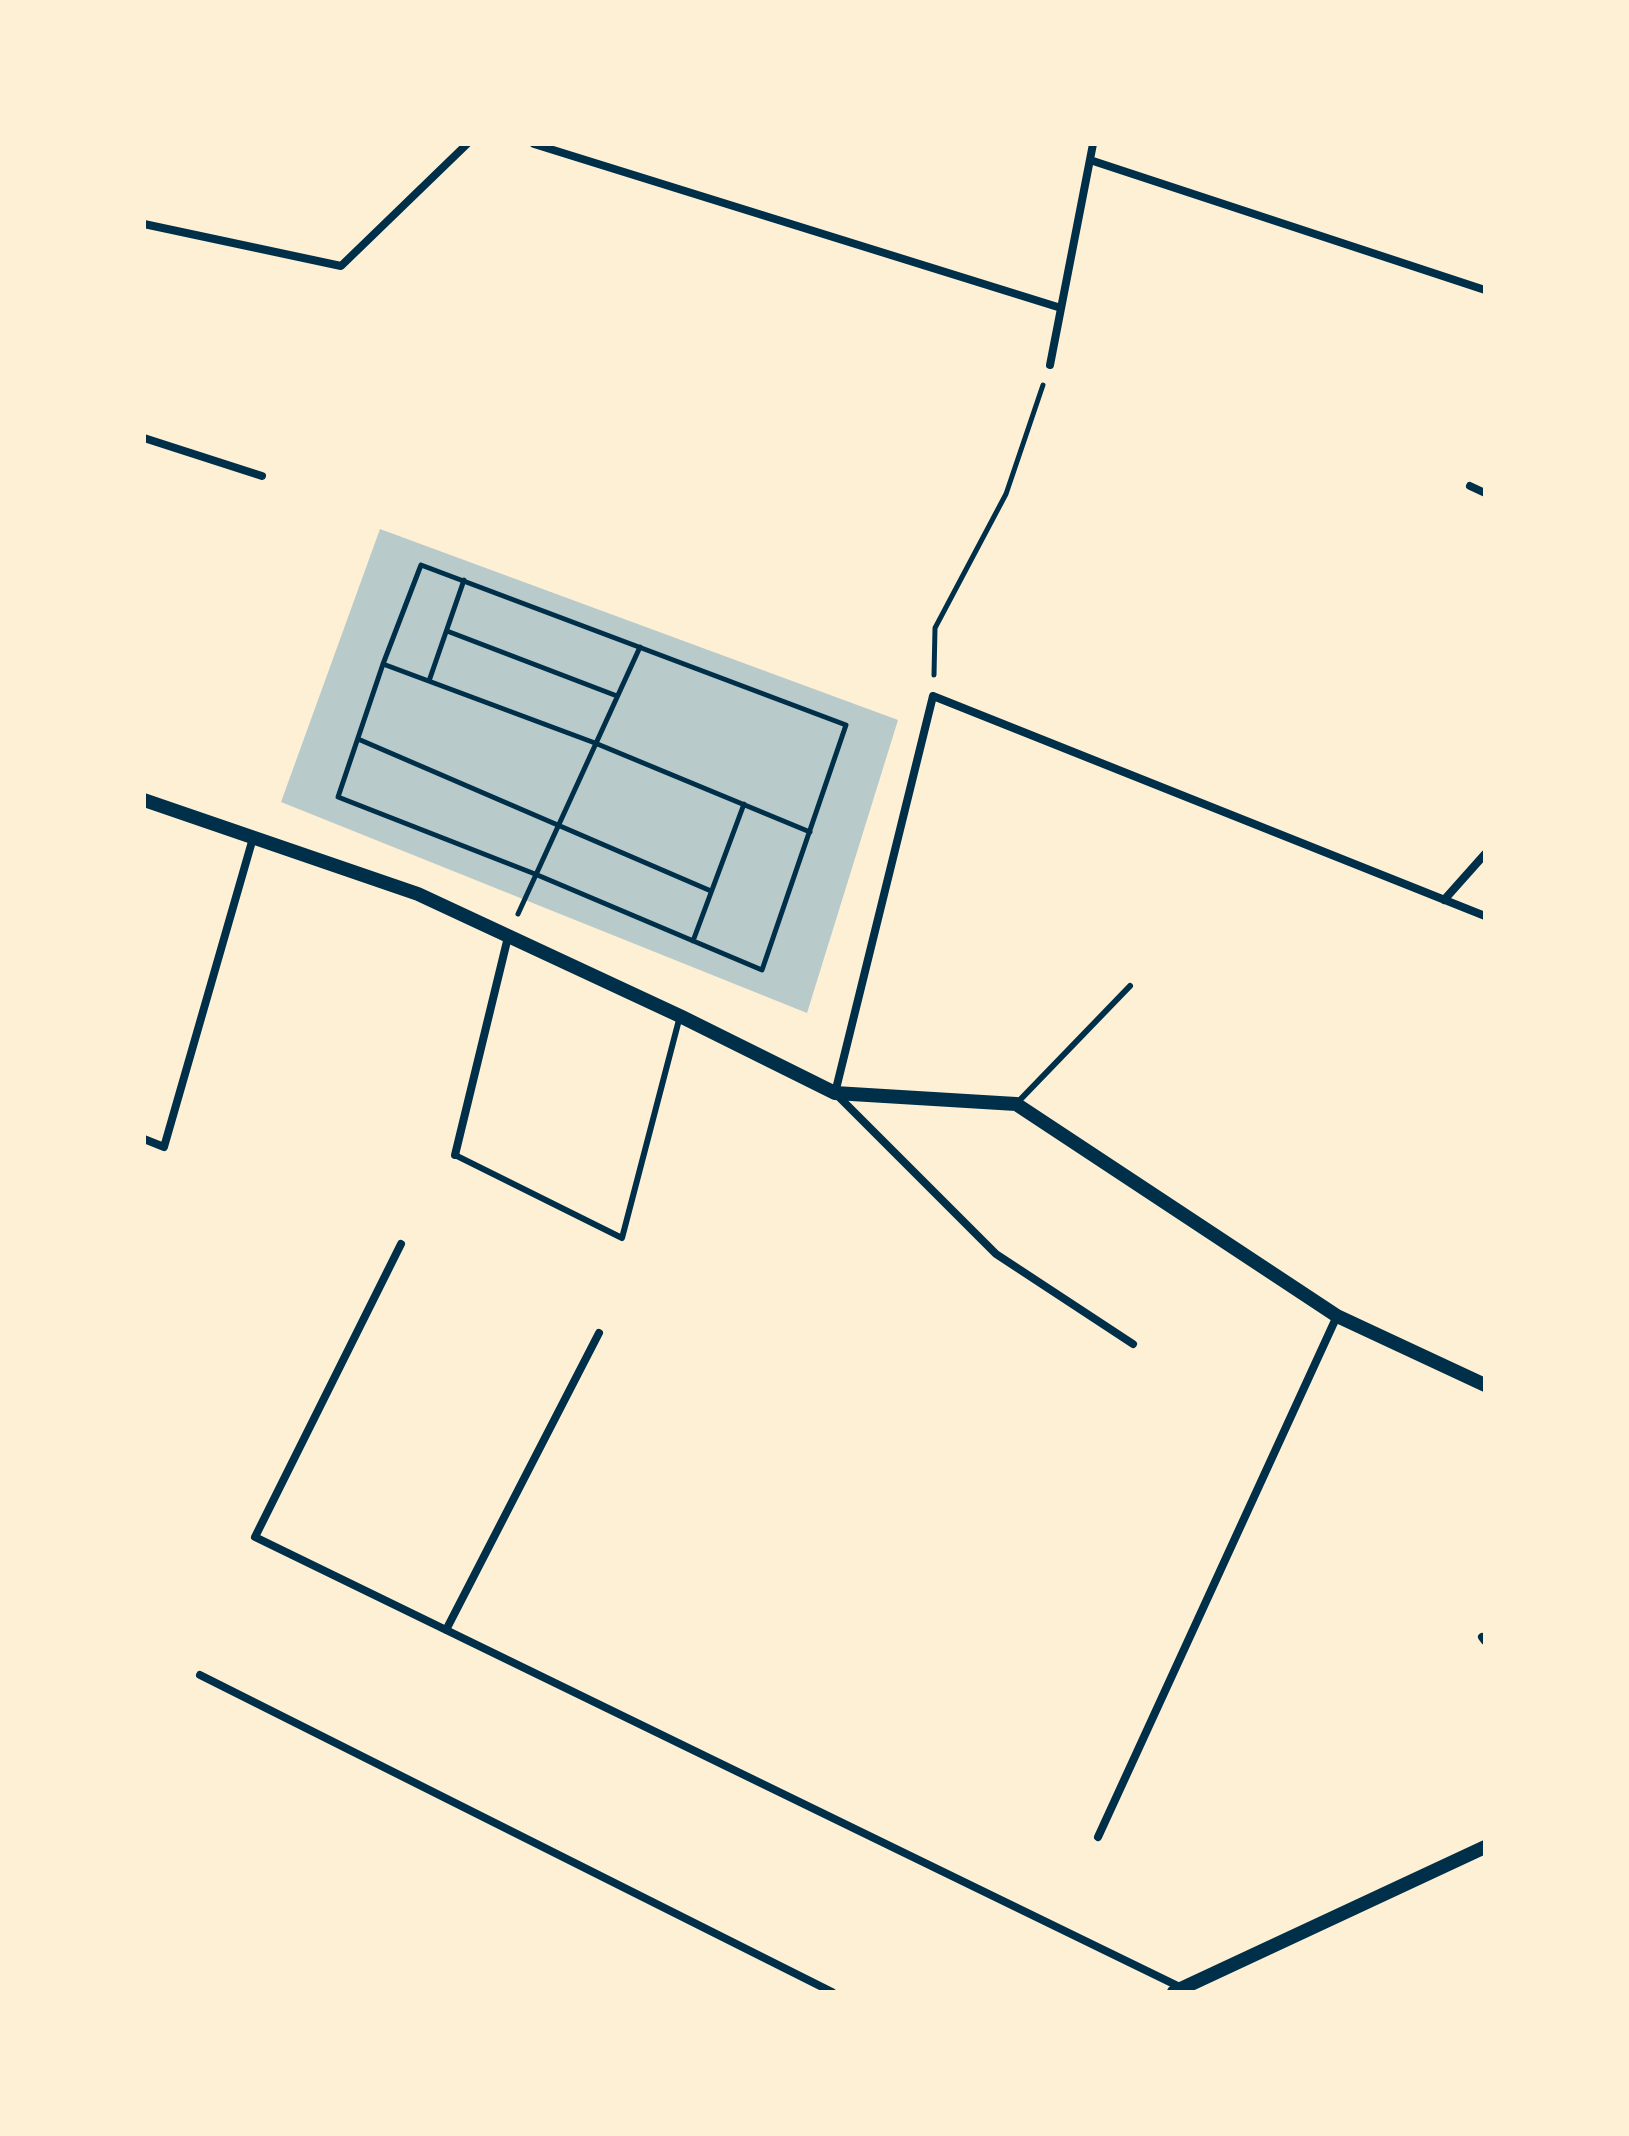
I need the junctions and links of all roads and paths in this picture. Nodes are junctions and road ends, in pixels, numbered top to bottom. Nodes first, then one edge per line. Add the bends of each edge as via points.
1 (467, 144) edge
2 (534, 144) edge
3 (1093, 144) edge
4 (1090, 160) junction
5 (144, 224) edge
6 (1485, 290) edge
7 (1061, 308) junction
8 (1050, 365) joint
9 (144, 438) edge
10 (262, 476) dead end
11 (1470, 486) dead end
12 (1485, 493) edge
13 (464, 580) junction
14 (447, 631) junction
15 (640, 647) junction
16 (383, 664) junction
17 (429, 681) junction
18 (617, 696) junction
19 (933, 696) junction
20 (358, 739) junction
21 (595, 743) junction
22 (144, 800) edge
23 (744, 804) junction
24 (558, 825) junction
25 (810, 832) junction
26 (253, 838) junction
27 (1485, 854) edge
28 (535, 874) junction
29 (711, 891) junction
30 (1444, 900) junction
31 (1485, 916) edge
32 (508, 937) junction
33 (693, 941) junction
34 (1130, 986) dead end
35 (680, 1016) junction
36 (835, 1093) junction
37 (1016, 1104) junction
38 (144, 1139) edge
39 (455, 1155) joint
40 (401, 1244) dead end
41 (1337, 1316) junction
42 (599, 1333) dead end
43 (1133, 1344) dead end
44 (1485, 1385) edge
45 (446, 1630) junction
46 (200, 1675) dead end
47 (1098, 1837) dead end
48 (1485, 1847) edge
49 (1182, 1991) edge
50 (832, 1992) edge

1 - 5 street via 341,266
2 - 7 street
3 - 4 street
4 - 6 street
4 - 7 street
7 - 8 street
8 - 19 path via 1006,494 935,628
9 - 10 street
11 - 12 street
13 - 14 path
13 - 15 path
13 - 16 path via 421,565
14 - 17 path
14 - 18 path
15 - 18 path
15 - 25 path via 846,725
16 - 17 path
16 - 20 path
17 - 21 path
18 - 21 path
19 - 30 street
19 - 36 street
20 - 24 path
20 - 28 path via 338,797
21 - 23 path
21 - 24 path
22 - 26 street
23 - 25 path
23 - 29 path
24 - 28 path
24 - 29 path
25 - 33 path via 762,970
26 - 32 street via 418,894
26 - 38 street via 164,1147
27 - 30 street
28 - 32 path
28 - 33 path
29 - 33 path
30 - 31 street
32 - 35 street
32 - 39 street
34 - 37 lane
35 - 36 street
35 - 39 lane via 622,1238
36 - 37 street
36 - 43 street via 996,1254
37 - 41 street
40 - 45 street via 255,1537
41 - 44 street
41 - 47 street
42 - 45 street
45 - 49 street
46 - 50 street
48 - 49 street

